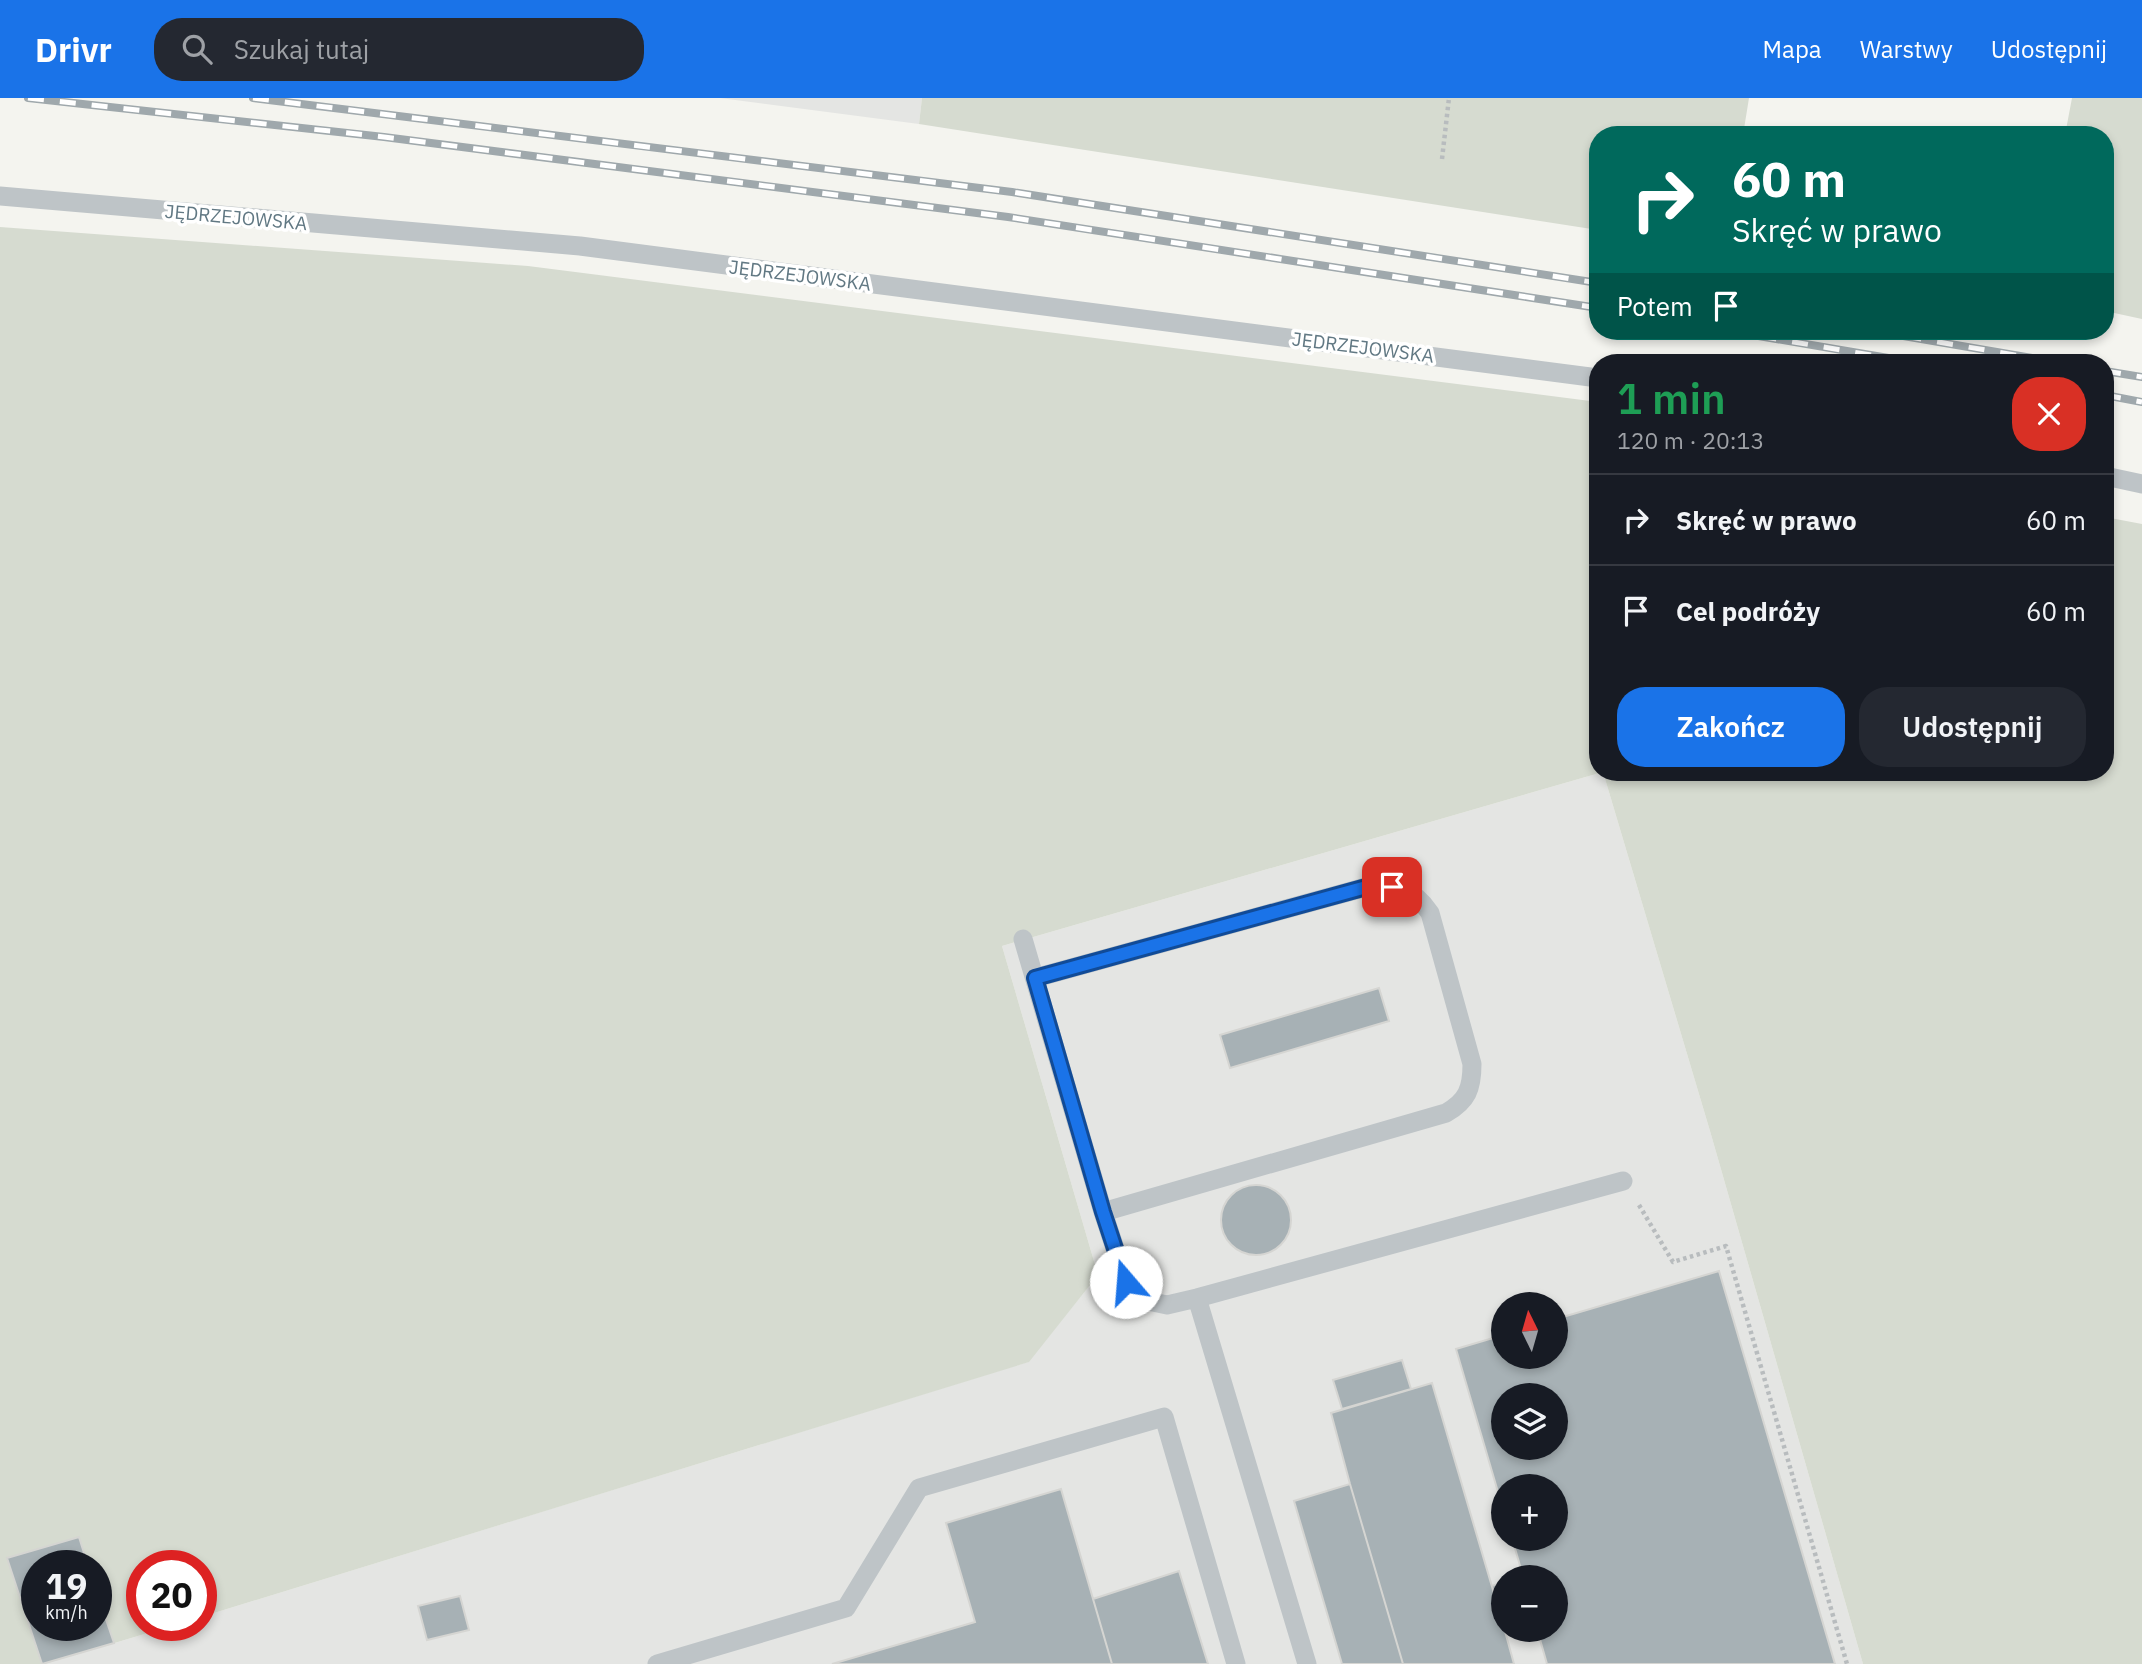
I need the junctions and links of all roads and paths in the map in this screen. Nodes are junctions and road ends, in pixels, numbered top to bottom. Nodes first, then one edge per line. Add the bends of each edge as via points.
1 (1449, 98) edge
2 (1441, 159) dead end
3 (0, 196) edge
4 (1589, 377) edge
5 (2114, 478) edge
6 (2142, 484) edge
7 (1023, 939) dead end
8 (1035, 978) junction
9 (1623, 1181) joint
10 (1103, 1212) junction
11 (1198, 1298) junction
12 (657, 1664) edge
13 (1236, 1664) edge
14 (1307, 1664) edge
15 (1847, 1664) edge

1 - 2 path
3 - 4 lane, JĘDRZEJOWSKA via 580,246
5 - 6 lane
7 - 8 lane
8 - 10 lane
8 - 10 lane via 1370,886 1408,891 1430,913 1472,1064 1472,1082 1459,1105 1446,1114
9 - 11 lane
9 - 15 path via 1674,1262 1726,1246
10 - 11 lane via 1126,1282 1135,1293 1167,1305
11 - 14 lane
12 - 13 lane via 846,1608 919,1488 1164,1417

